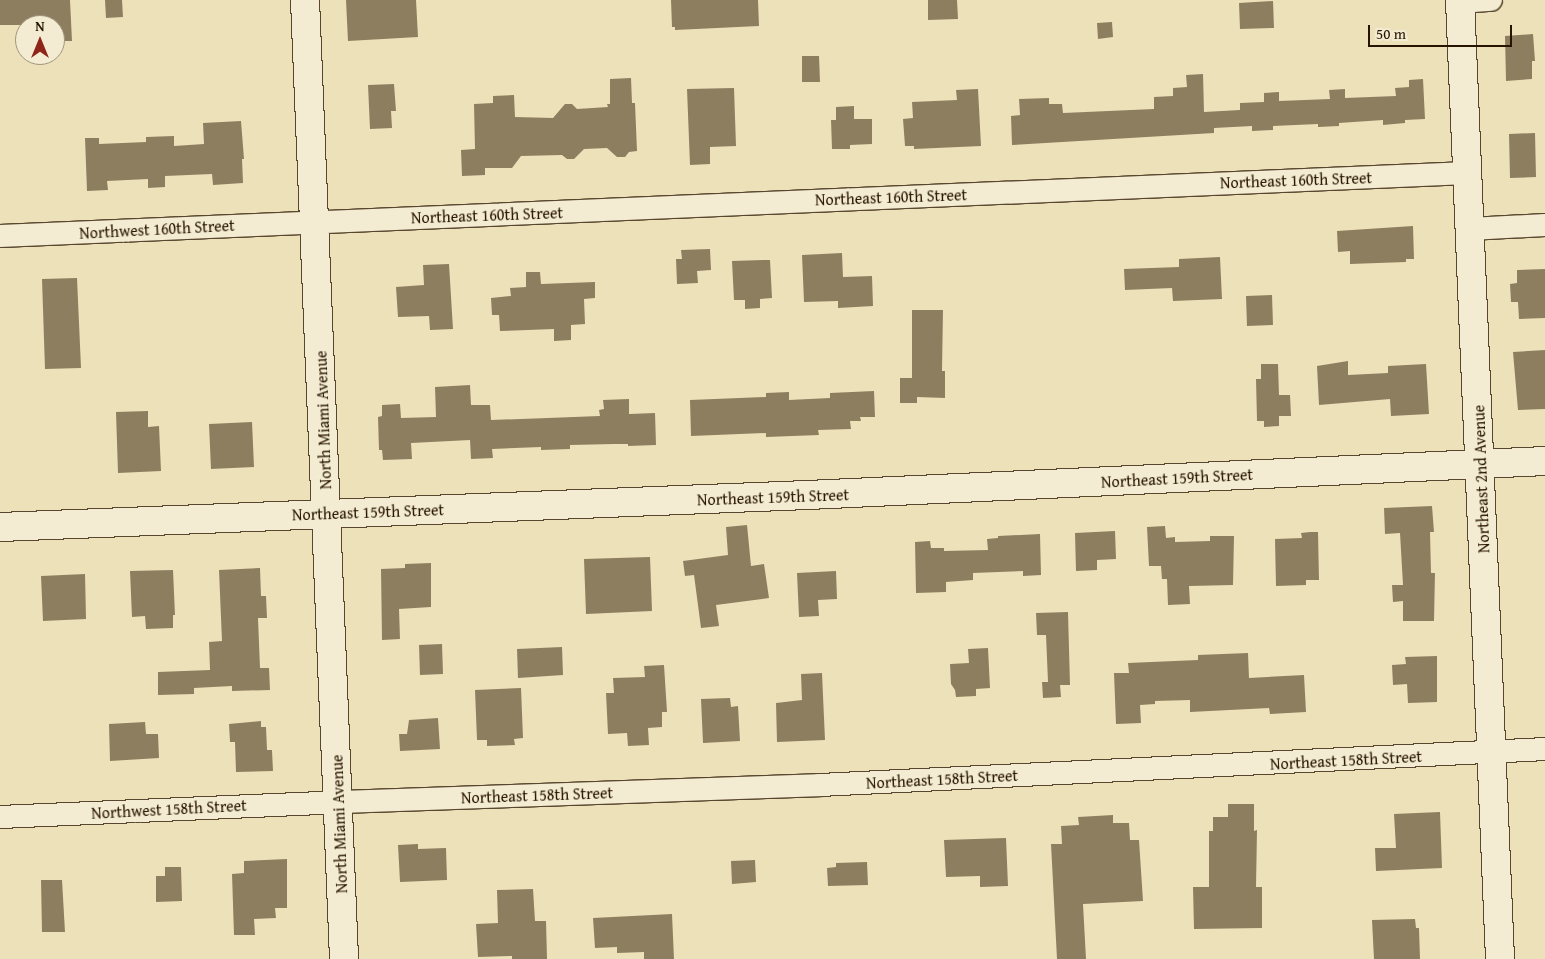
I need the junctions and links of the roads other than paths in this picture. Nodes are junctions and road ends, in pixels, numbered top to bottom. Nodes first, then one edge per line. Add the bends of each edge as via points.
1 (305, 0) edge
2 (1491, 0) edge
3 (1460, 1) edge
4 (1468, 173) junction
5 (314, 222) junction
6 (1545, 225) edge
7 (1470, 229) junction
8 (0, 236) edge
9 (1545, 461) edge
10 (1480, 464) junction
11 (327, 514) junction
12 (0, 528) edge
13 (1545, 749) edge
14 (1492, 752) junction
15 (338, 802) junction
16 (0, 817) edge
17 (344, 959) edge
18 (1500, 959) edge

1 - 5 street, North Miami Avenue
2 - 3 street
3 - 4 street, Northeast 2nd Avenue
4 - 5 street, Northeast 160th Street
4 - 7 street, Northeast 2nd Avenue
5 - 8 street, Northwest 160th Street
5 - 11 street, North Miami Avenue
6 - 7 street
7 - 10 street, Northeast 2nd Avenue
9 - 10 street, Northeast 159th Street
10 - 11 street, Northeast 159th Street
10 - 14 street, Northeast 2nd Avenue
11 - 12 street, Northeast 159th Street
11 - 15 street, North Miami Avenue
13 - 14 street, Northeast 158th Street
14 - 15 street, Northeast 158th Street via 820,785
14 - 18 street, Northeast 2nd Avenue
15 - 16 street, Northwest 158th Street
15 - 17 street, North Miami Avenue

